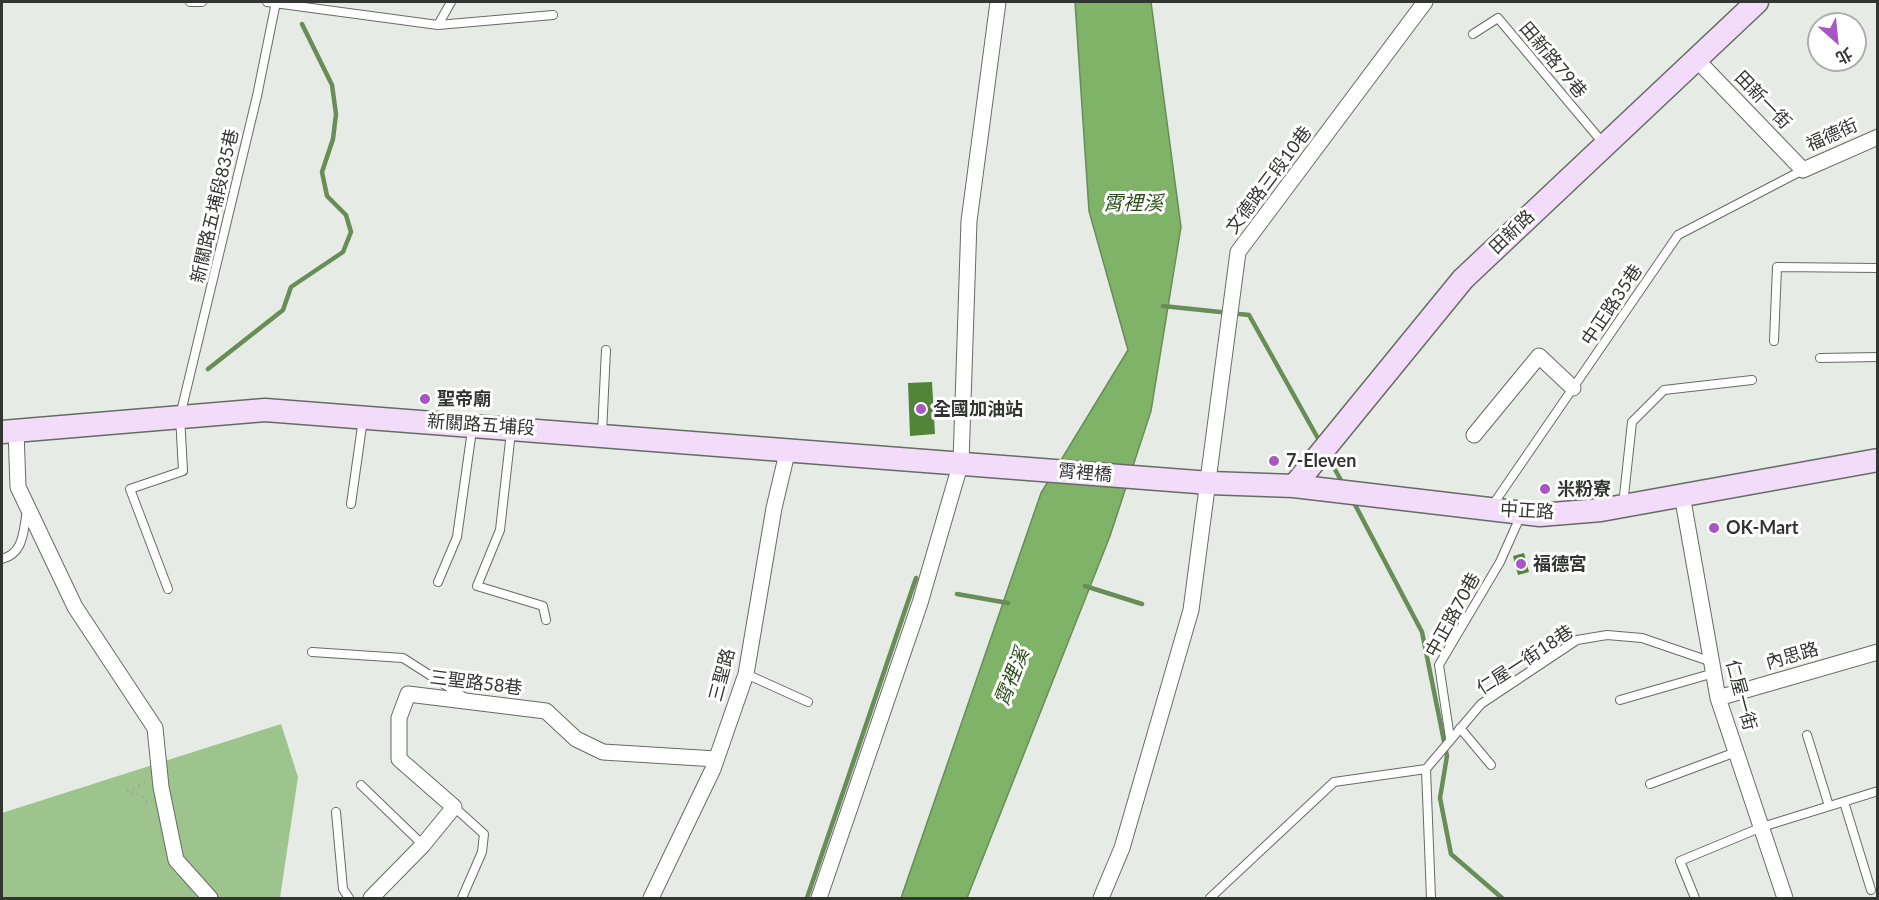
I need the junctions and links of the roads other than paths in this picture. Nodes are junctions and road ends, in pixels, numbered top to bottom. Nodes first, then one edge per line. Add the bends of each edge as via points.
1 (190, 2) edge
2 (202, 2) edge
3 (273, 2) edge
4 (451, 2) edge
5 (998, 2) edge
6 (1425, 2) edge
7 (1757, 2) edge
8 (554, 15) dead end
9 (438, 25) junction
10 (1473, 34) dead end
11 (1695, 58) junction
12 (1878, 137) edge
13 (1604, 144) junction
14 (1803, 170) junction
15 (1878, 268) edge
16 (1774, 341) dead end
17 (606, 350) dead end
18 (1878, 357) edge
19 (1820, 358) dead end
20 (1752, 380) dead end
21 (1573, 388) junction
22 (180, 416) junction
23 (363, 417) junction
24 (473, 425) junction
25 (511, 427) junction
26 (9, 432) edge
27 (602, 434) junction
28 (1474, 435) dead end
29 (788, 449) junction
30 (1878, 460) edge
31 (961, 462) junction
32 (1210, 483) junction
33 (1294, 486) junction
34 (1682, 495) junction
35 (351, 504) dead end
36 (1623, 506) junction
37 (1490, 509) junction
38 (28, 510) junction
39 (1522, 513) junction
40 (2, 560) edge
41 (438, 582) dead end
42 (168, 589) dead end
43 (546, 620) dead end
44 (312, 652) dead end
45 (1878, 652) edge
46 (1713, 667) junction
47 (746, 674) junction
48 (1718, 698) junction
49 (1620, 700) dead end
50 (471, 702) junction
51 (808, 702) dead end
52 (1460, 728) junction
53 (1806, 735) dead end
54 (1450, 738) junction
55 (1736, 752) junction
56 (716, 759) junction
57 (1491, 765) dead end
58 (1426, 769) junction
59 (1650, 784) dead end
60 (361, 785) dead end
61 (1878, 792) edge
62 (1844, 802) junction
63 (1829, 806) junction
64 (454, 807) junction
65 (336, 812) dead end
66 (1762, 827) junction
67 (423, 845) junction
68 (1871, 890) dead end
69 (210, 898) edge
70 (349, 898) edge
71 (371, 898) edge
72 (462, 898) edge
73 (651, 898) edge
74 (819, 898) edge
75 (1101, 898) edge
76 (1210, 898) edge
77 (1431, 898) edge
78 (1695, 898) edge
79 (1785, 898) edge

1 - 2 lane
3 - 9 lane
3 - 22 lane, 新關路五埔段835巷 via 257,96
4 - 9 lane
5 - 31 street via 969,221
6 - 32 street, 文德路三段10巷 via 1238,252
7 - 11 main road, 田新路
8 - 9 lane
10 - 13 lane, 田新路79巷 via 1498,18
11 - 13 main road, 田新路
11 - 14 street, 田新一街
12 - 14 street, 福德街
13 - 33 main road, 田新路 via 1463,279
14 - 21 lane, 中正路35巷 via 1678,235
15 - 16 lane via 1777,267
17 - 27 lane
18 - 19 lane
20 - 36 lane via 1664,390 1632,422
21 - 28 street via 1539,356
21 - 37 lane, 中正路35巷
22 - 23 main road, 新關路五埔段 via 265,410
22 - 26 main road, 新關路五埔段
22 - 42 lane, 新關路五埔段835巷 via 183,471 130,489
23 - 24 main road, 新關路五埔段
23 - 35 lane
24 - 25 main road, 新關路五埔段
24 - 41 lane via 457,537
25 - 27 main road, 新關路五埔段
25 - 43 lane via 500,530 477,586 543,606
26 - 38 street via 18,487
27 - 29 main road, 新關路五埔段
29 - 31 main road, 新關路五埔段
29 - 47 street, 三聖路
30 - 34 main road, 中正路
31 - 32 main road, 霄裡橋
31 - 74 street via 920,603
32 - 33 main road, 中正路
32 - 75 street, 文德路三段10巷 via 1191,610 1122,848
33 - 37 main road, 中正路
34 - 36 main road, 中正路
34 - 46 street, 仁屋一街
36 - 39 main road, 中正路
37 - 39 main road, 中正路
38 - 40 lane via 20,547
38 - 69 street via 43,534 75,607 155,728 167,825 176,860
39 - 54 lane, 中正路70巷 via 1500,562 1439,665
44 - 50 lane via 403,658
45 - 48 street, 內思路
46 - 48 street, 仁屋一街
46 - 49 lane
46 - 52 lane, 仁屋一街18巷 via 1642,638 1607,634 1577,639 1481,704
47 - 51 lane
47 - 56 street, 三聖路
48 - 55 street, 仁屋一街
50 - 56 street, 三聖路58巷 via 546,711 576,739 603,752
50 - 64 street, 三聖路58巷 via 408,694 399,718 399,759
52 - 54 lane, 仁屋一街18巷
52 - 57 lane
53 - 63 lane
54 - 58 lane, 仁屋一街18巷
55 - 59 lane
55 - 66 street, 仁屋一街
56 - 73 street, 三聖路
58 - 76 lane via 1334,782
58 - 77 lane
60 - 67 lane
61 - 62 lane
62 - 63 lane
62 - 68 lane
63 - 66 lane
64 - 67 street
64 - 72 lane via 484,834 482,852
65 - 70 lane via 343,889
66 - 78 lane via 1680,861
66 - 79 street, 仁屋一街
67 - 71 street

